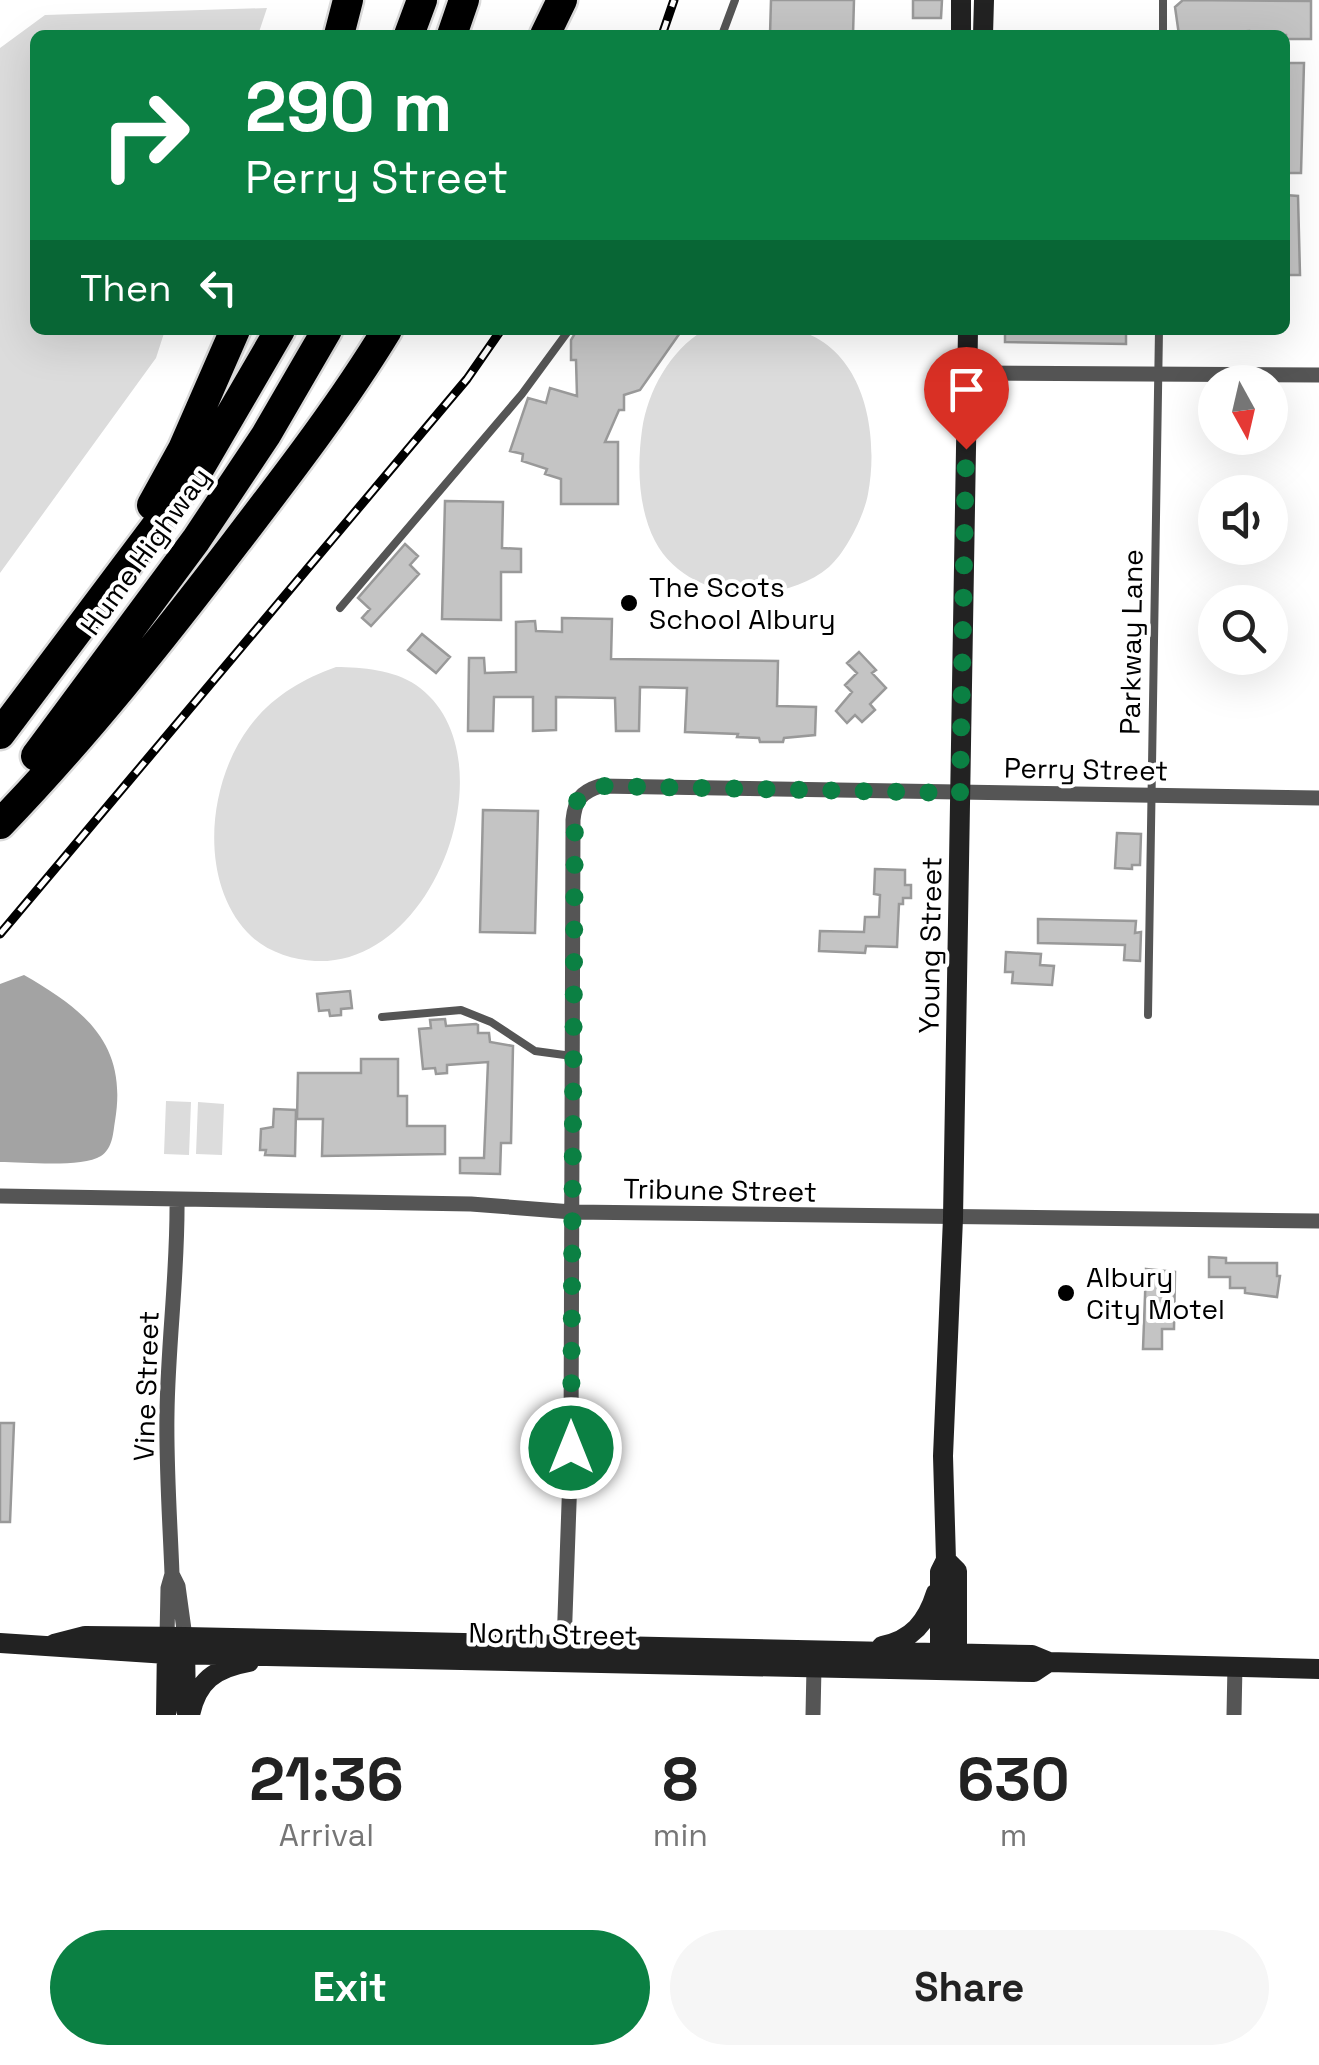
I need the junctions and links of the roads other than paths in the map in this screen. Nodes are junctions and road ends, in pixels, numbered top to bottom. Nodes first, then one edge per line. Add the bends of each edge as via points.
1 (348, 0) edge
2 (422, 0) edge
3 (464, 0) edge
4 (562, 0) edge
5 (735, 0) edge
6 (961, 0) edge
7 (984, 0) edge
8 (1163, 0) edge
9 (340, 30) edge
10 (411, 30) edge
11 (454, 30) edge
12 (548, 30) edge
13 (724, 30) edge
14 (961, 30) edge
15 (983, 30) edge
16 (1163, 30) edge
17 (233, 335) edge
18 (277, 335) edge
19 (325, 335) edge
20 (384, 335) edge
21 (565, 335) edge
22 (968, 335) edge
23 (1159, 335) edge
24 (968, 373) junction
25 (1158, 373) junction
26 (1319, 375) edge
27 (340, 608) dead end
28 (80, 628) junction
29 (0, 734) edge
30 (960, 793) junction
31 (1151, 794) junction
32 (1319, 798) edge
33 (0, 799) edge
34 (0, 824) edge
35 (1148, 1014) dead end
36 (382, 1017) dead end
37 (572, 1056) junction
38 (0, 1196) edge
39 (177, 1199) junction
40 (572, 1212) junction
41 (953, 1218) junction
42 (1319, 1222) edge
43 (943, 1566) junction
44 (0, 1643) edge
45 (176, 1645) junction
46 (564, 1645) junction
47 (860, 1651) junction
48 (300, 1657) junction
49 (948, 1658) junction
50 (1234, 1665) junction
51 (814, 1667) junction
52 (1319, 1669) edge
53 (166, 1715) edge
54 (188, 1715) edge
55 (813, 1715) edge
56 (1234, 1715) edge

1 - 9 highway
2 - 10 highway
3 - 11 highway
4 - 12 highway
5 - 13 lane
6 - 14 main road
7 - 15 main road
8 - 16 lane
17 - 28 highway via 183,449
18 - 28 highway, Hume Highway via 199,469
19 - 33 highway, Hume Highway via 196,540
20 - 34 highway via 167,633
21 - 27 lane via 510,410
22 - 24 main road, Young Street
23 - 25 lane, Parkway Lane
24 - 25 street
24 - 30 main road, Young Street
25 - 26 street
25 - 31 lane, Parkway Lane
28 - 29 highway, Hume Highway
30 - 31 street, Perry Street
30 - 37 street, Perry Street via 589,790 575,803
30 - 41 main road, Young Street
31 - 32 street, Perry Street
31 - 35 lane, Parkway Lane
36 - 37 lane via 460,1010 535,1051
37 - 40 street
38 - 39 street, Tribune Street
39 - 40 street, Tribune Street
39 - 45 street, Vine Street via 167,1416
40 - 41 street, Tribune Street
40 - 46 street
41 - 42 street, Tribune Street
41 - 43 main road, Young Street
43 - 47 main road via 919,1627 894,1644
43 - 49 main road, Young Street
44 - 45 main road, North Street via 88,1651
45 - 46 main road, North Street
45 - 48 main road, North Street
45 - 53 main road
45 - 54 main road
46 - 47 main road, North Street
47 - 49 main road, North Street
48 - 51 main road, North Street
48 - 54 main road via 214,1672 194,1695
49 - 50 main road, North Street via 1032,1654 1049,1662
49 - 51 main road, North Street
50 - 52 main road, North Street
50 - 56 street
51 - 55 street

